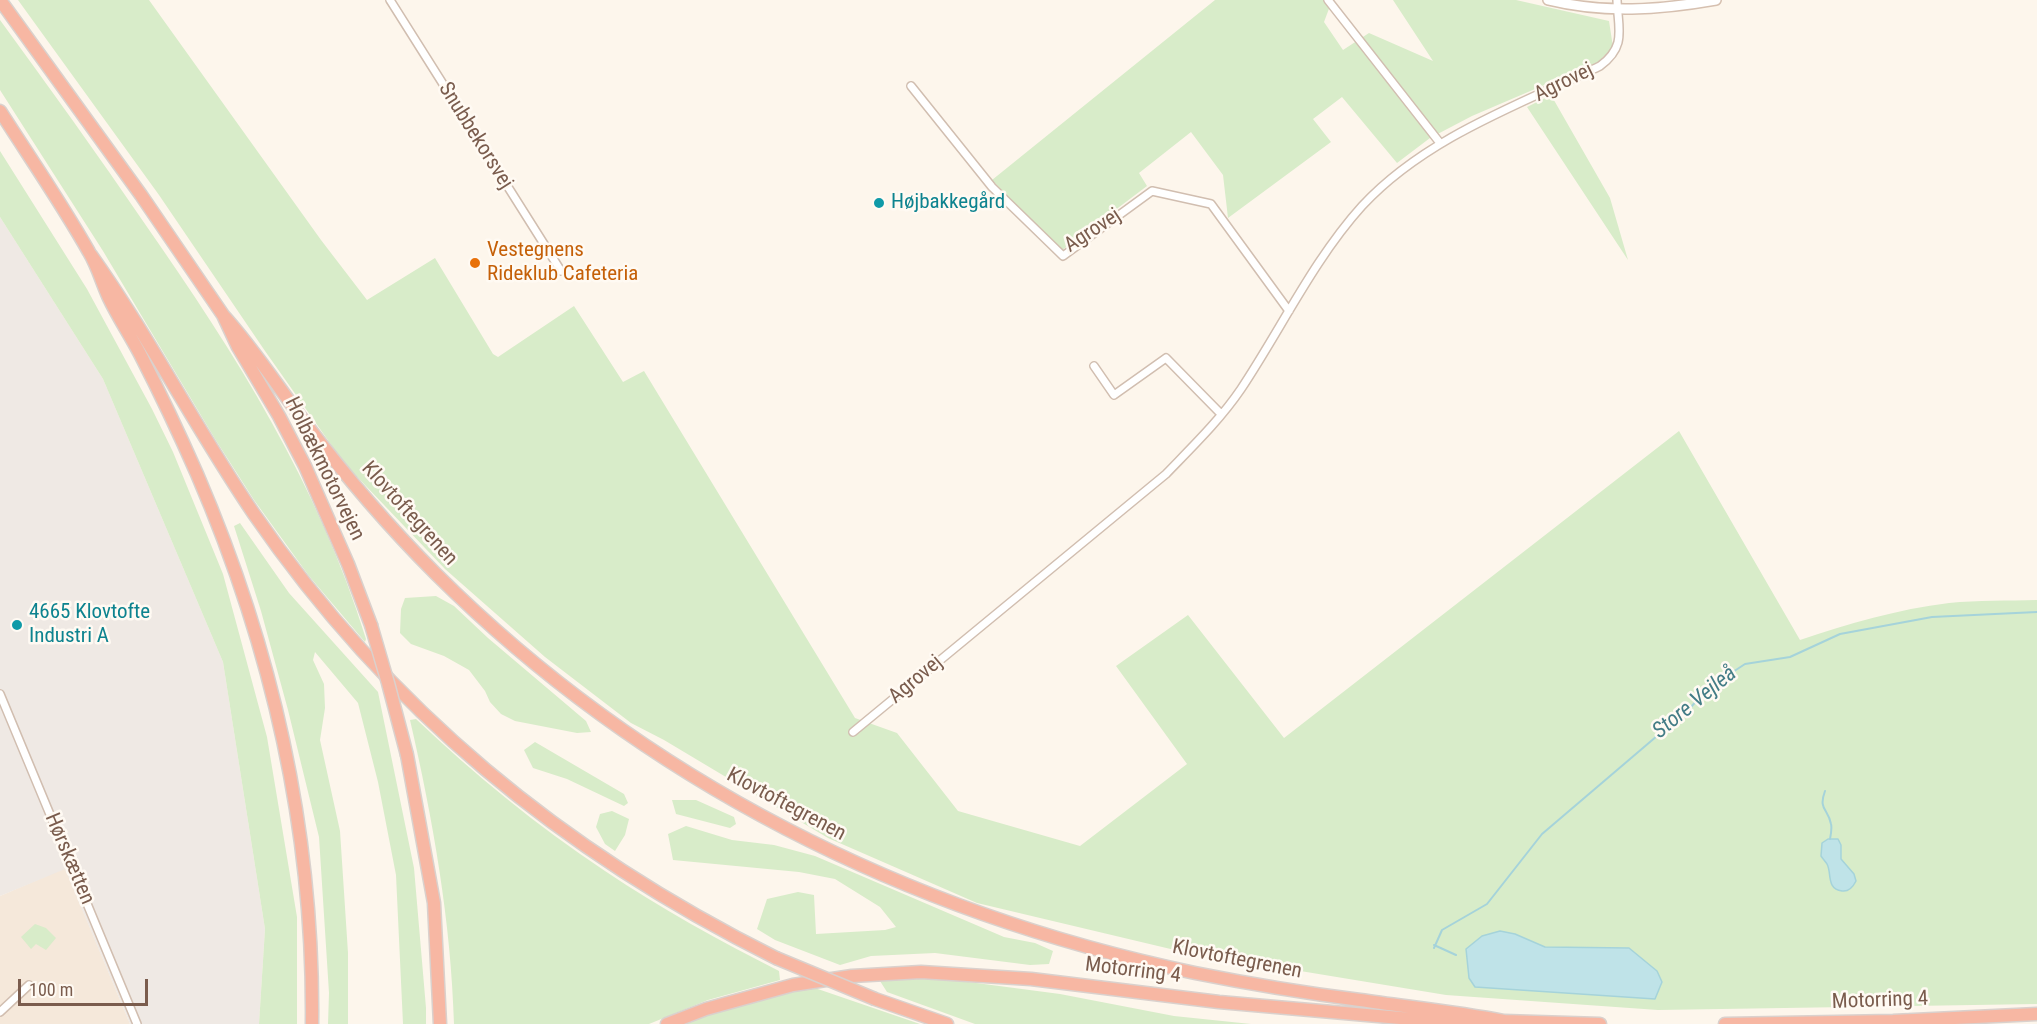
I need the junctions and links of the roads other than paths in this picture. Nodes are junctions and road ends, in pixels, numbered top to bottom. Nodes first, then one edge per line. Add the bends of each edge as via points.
1 (0, 0) edge
2 (390, 0) edge
3 (1328, 0) edge
4 (1548, 0) edge
5 (1617, 0) edge
6 (1716, 0) edge
7 (1617, 10) junction
8 (911, 86) dead end
9 (0, 111) edge
10 (1440, 143) junction
11 (91, 255) junction
12 (561, 271) dead end
13 (1289, 311) junction
14 (223, 315) junction
15 (1094, 366) dead end
16 (1221, 414) junction
17 (0, 694) edge
18 (853, 732) dead end
19 (437, 960) junction
20 (29, 985) dead end
21 (0, 1012) edge
22 (2037, 1014) edge
23 (1504, 1021) junction
24 (137, 1024) edge
25 (312, 1024) edge
26 (440, 1024) edge
27 (447, 1024) edge
28 (667, 1024) edge
29 (946, 1024) edge
30 (1600, 1024) edge
31 (1725, 1024) edge

1 - 14 highway, Holbækmotorvejen
2 - 12 street, Snubbekorsvej
3 - 10 street
4 - 7 street
5 - 7 street
6 - 7 street via 1677,7
7 - 10 street, Agrovej via 1617,48 1606,62
8 - 13 street, Agrovej via 992,187 1063,256 1152,191 1211,204
9 - 11 highway
10 - 13 street, Agrovej via 1363,206 1336,238
11 - 25 highway via 197,474 260,648 283,740 301,840 311,944
11 - 29 highway, bridge via 254,514 369,658 473,760 583,846 667,900 776,958
13 - 16 street, Agrovej
14 - 19 highway, Holbækmotorvejen, bridge via 305,466 371,625 407,755 434,903
14 - 23 highway, Klovtoftegrenen via 247,341 369,503 457,594 516,648 595,711 743,806 838,856 924,893 1086,946 1261,985
15 - 16 street via 1114,394 1166,358
16 - 18 street, Agrovej via 1166,474
17 - 24 street, Hørskætten
19 - 26 highway, Holbækmotorvejen
19 - 27 highway
20 - 21 street
22 - 31 highway, Motorring 4
23 - 28 highway, Motorring 4 via 1457,1023 1350,1015 1031,979 921,972 793,985
23 - 30 highway, Motorring 4

